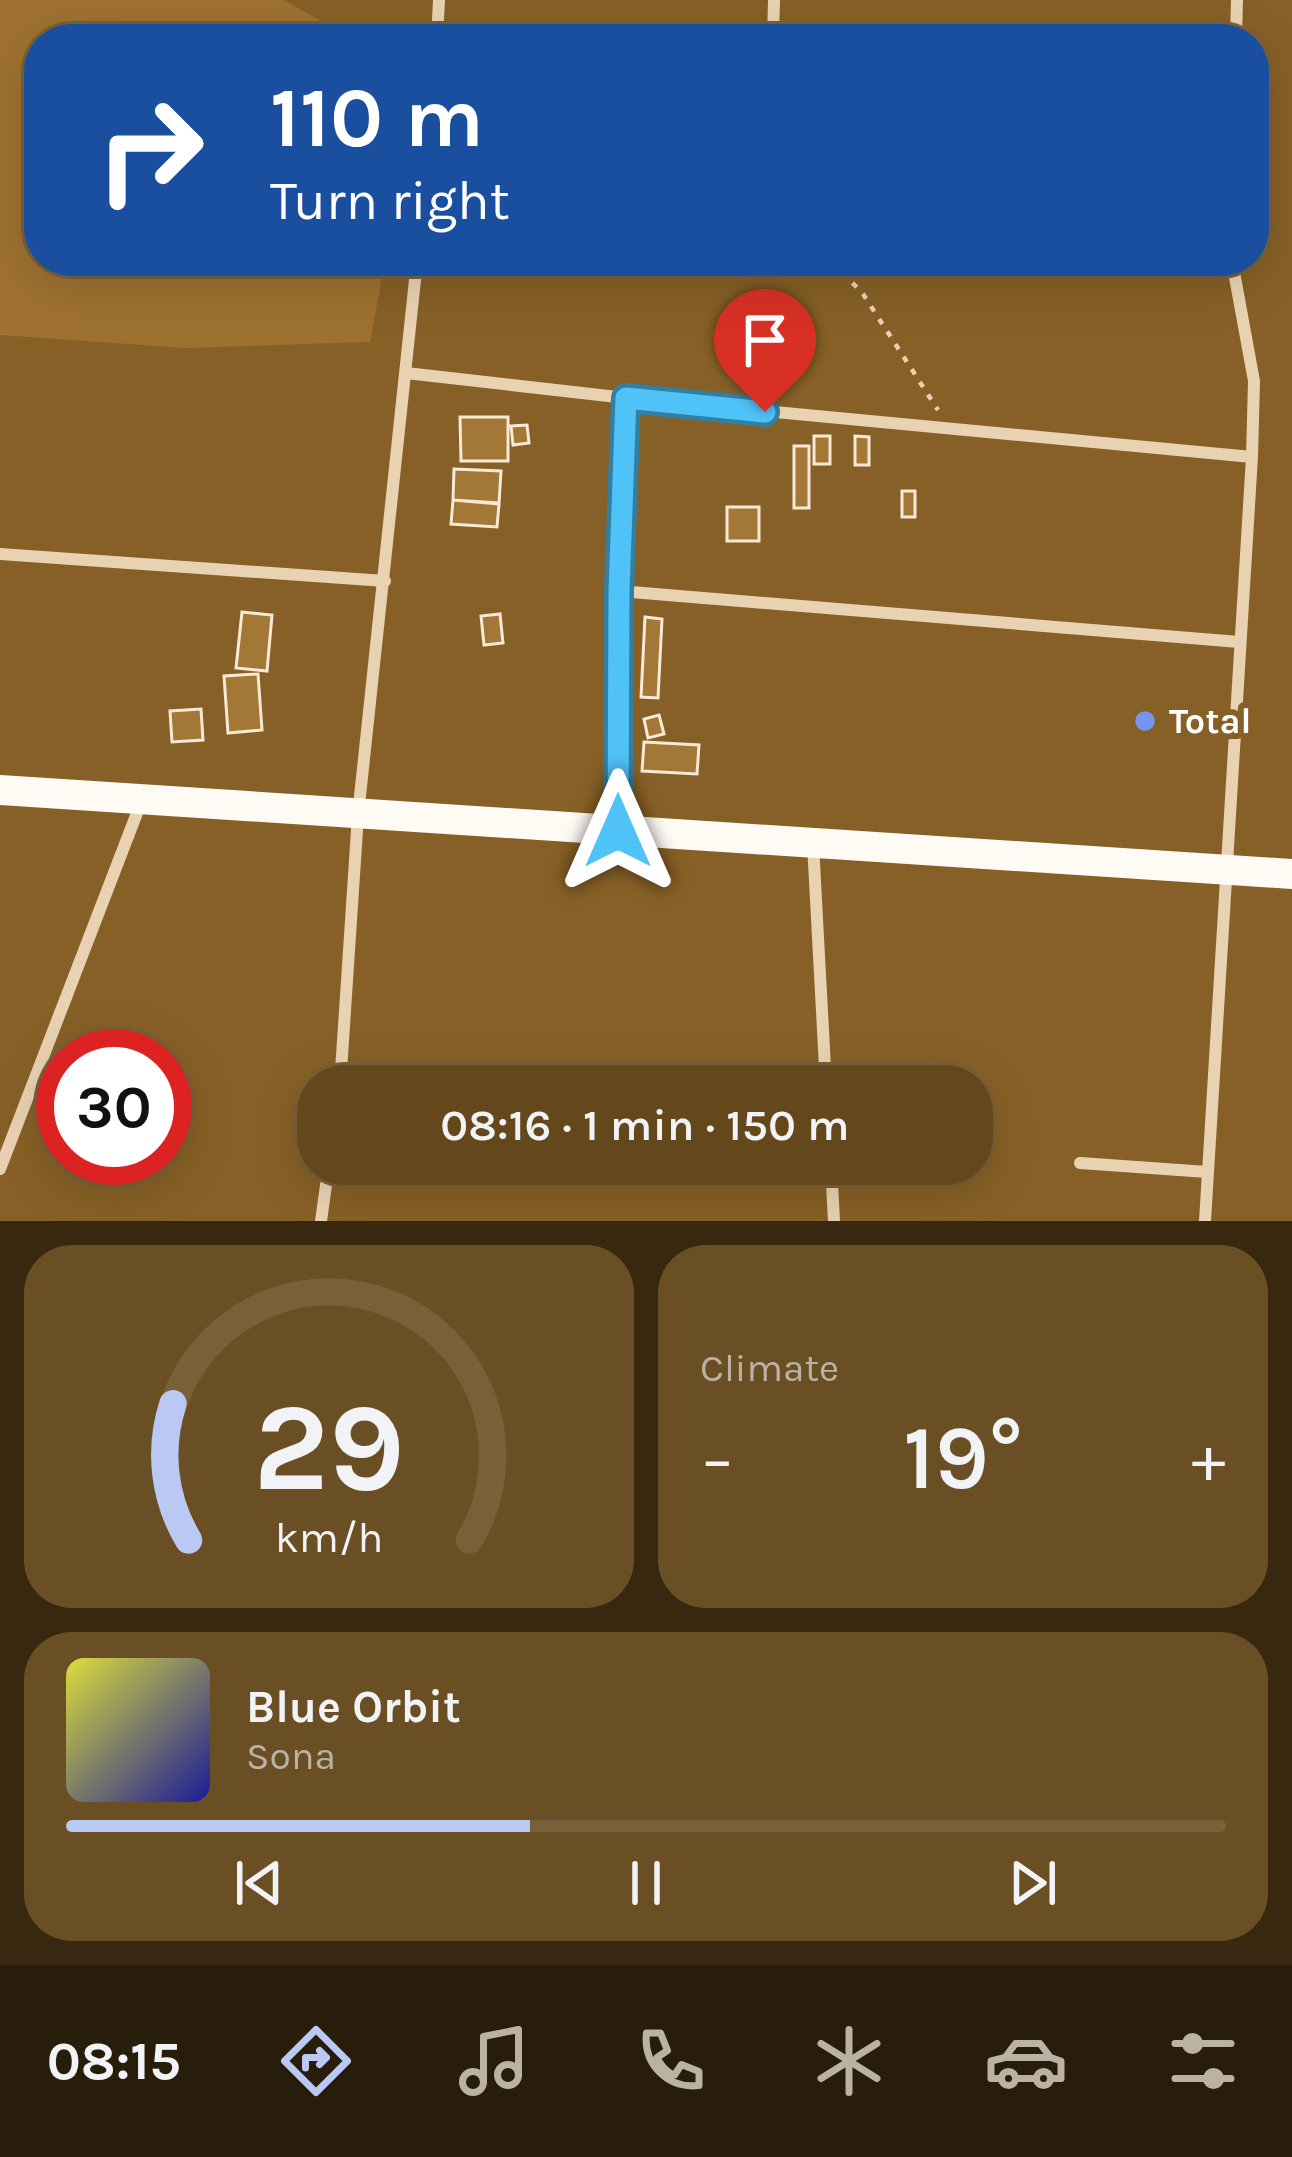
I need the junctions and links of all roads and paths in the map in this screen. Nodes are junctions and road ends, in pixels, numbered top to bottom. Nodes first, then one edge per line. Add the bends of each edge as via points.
1 (416, 276) edge
2 (846, 276) edge
3 (1235, 276) edge
4 (406, 373) junction
5 (626, 398) junction
6 (951, 430) junction
7 (1252, 457) junction
8 (0, 554) edge
9 (385, 581) junction
10 (619, 591) junction
11 (1240, 642) junction
12 (0, 790) edge
13 (142, 800) junction
14 (358, 815) junction
15 (618, 831) junction
16 (813, 844) junction
17 (1228, 870) junction
18 (1292, 874) edge
19 (341, 1065) edge
20 (825, 1065) edge
21 (7, 1131) edge
22 (1080, 1163) dead end
23 (0, 1168) edge
24 (1207, 1172) junction
25 (326, 1185) edge
26 (832, 1185) edge
27 (321, 1221) edge
28 (834, 1221) edge
29 (1205, 1221) edge

1 - 4 street
2 - 6 path
3 - 7 street via 1254,381
4 - 5 street
4 - 9 street
5 - 6 street
5 - 10 street
6 - 7 street
7 - 11 street
8 - 9 street
9 - 14 street
10 - 11 street
10 - 15 street
11 - 17 street
12 - 13 main road
13 - 14 main road
13 - 21 street
14 - 15 main road
14 - 19 street
15 - 16 main road
16 - 17 main road
16 - 20 street
17 - 18 main road
17 - 24 street
21 - 23 street
22 - 24 street
24 - 29 street
25 - 27 street
26 - 28 street

